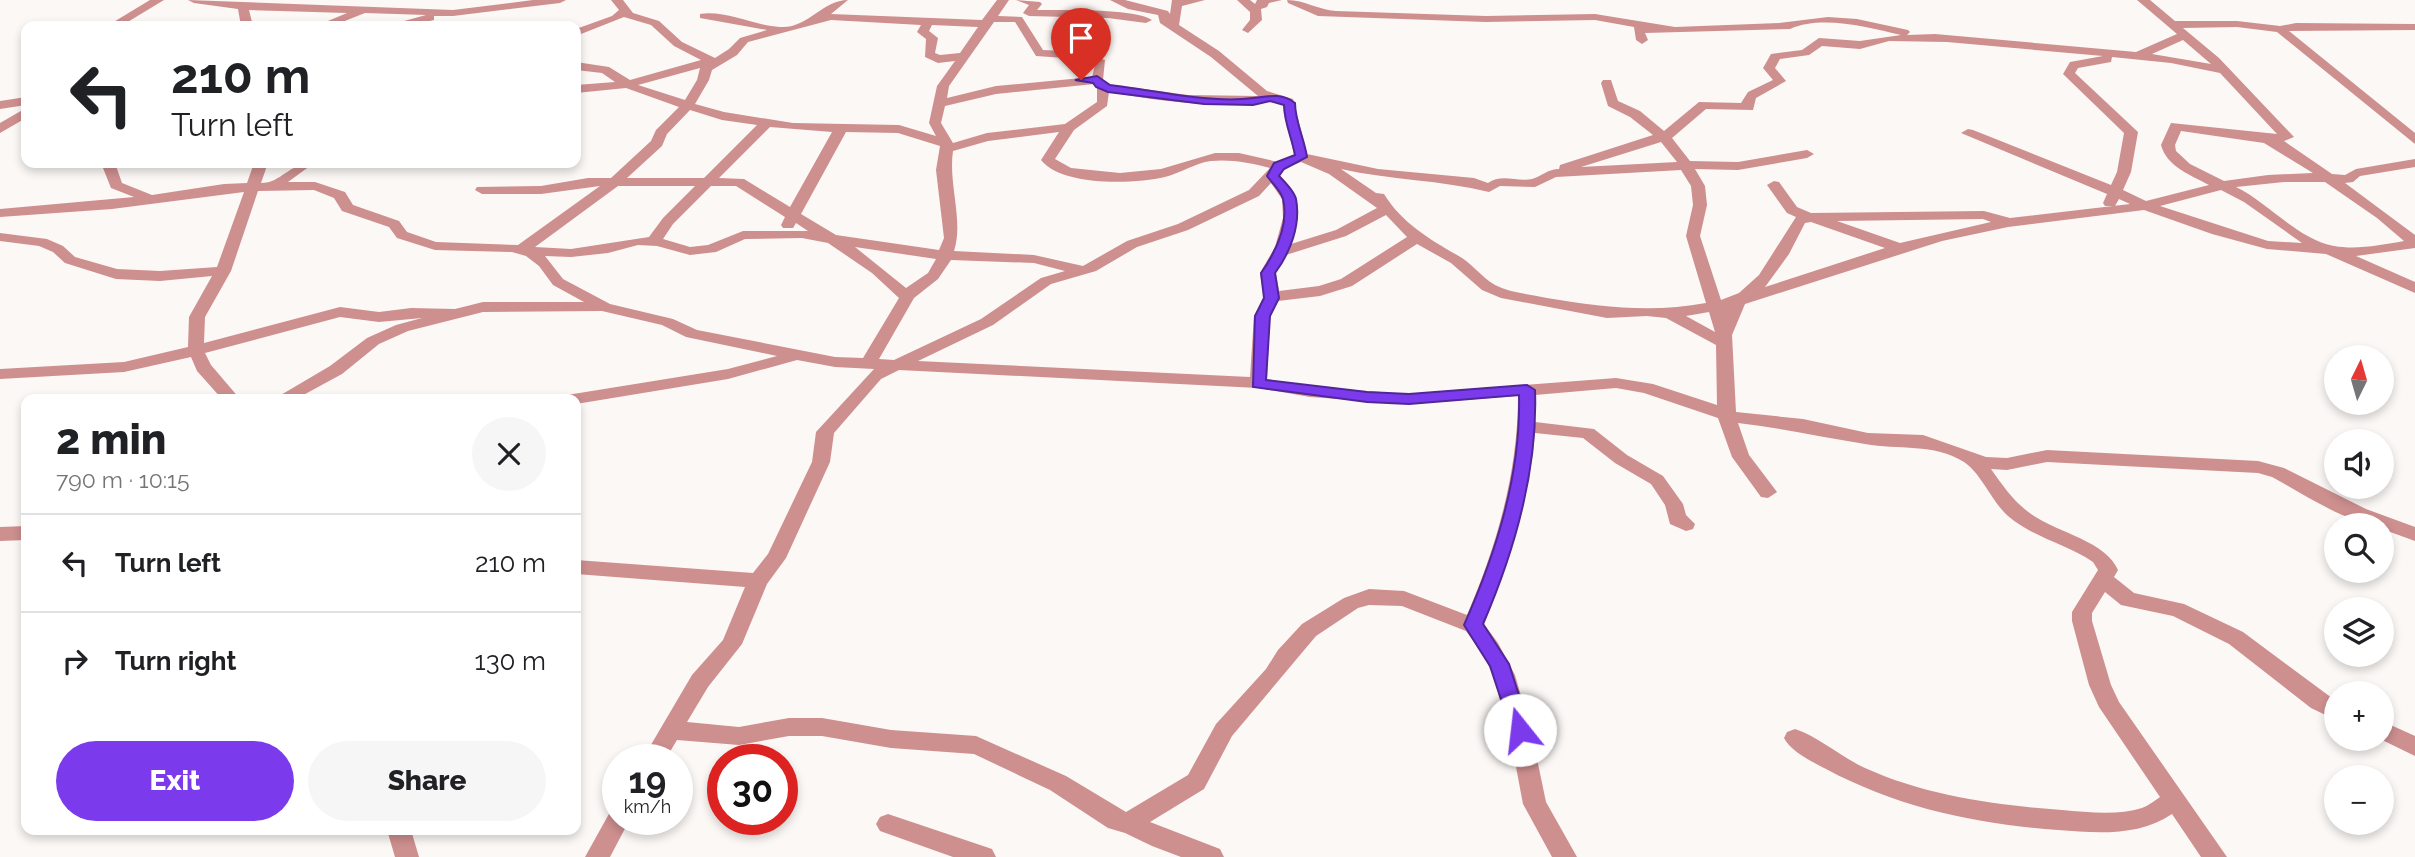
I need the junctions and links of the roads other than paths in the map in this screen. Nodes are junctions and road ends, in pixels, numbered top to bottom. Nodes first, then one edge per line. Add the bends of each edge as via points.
1 (158, 0) edge
2 (194, 0) edge
3 (389, 0) edge
4 (560, 0) edge
5 (842, 0) edge
6 (1003, 0) edge
7 (1023, 0) edge
8 (1116, 0) edge
9 (1199, 0) edge
10 (1243, 0) edge
11 (1276, 0) edge
12 (1284, 0) edge
13 (1317, 0) edge
14 (2144, 0) edge
15 (1292, 1) edge
16 (1177, 2) edge
17 (242, 3) edge
18 (621, 5) edge
19 (1254, 8) junction
20 (371, 9) junction
21 (453, 13) junction
22 (704, 16) dead end
23 (815, 20) junction
24 (122, 21) edge
25 (246, 21) edge
26 (336, 21) edge
27 (363, 21) edge
28 (415, 21) edge
29 (928, 21) junction
30 (1169, 23) junction
31 (984, 25) junction
32 (2171, 25) junction
33 (2415, 27) edge
34 (778, 28) junction
35 (1671, 29) junction
36 (2280, 29) junction
37 (1248, 30) dead end
38 (581, 31) edge
39 (2183, 36) junction
40 (1944, 38) junction
41 (1642, 40) dead end
42 (964, 56) junction
43 (2135, 56) junction
44 (712, 61) junction
45 (581, 67) edge
46 (2223, 71) junction
47 (1100, 83) junction
48 (1607, 83) dead end
49 (628, 84) junction
50 (581, 89) edge
51 (1270, 97) junction
52 (0, 99) edge
53 (13, 103) edge
54 (939, 103) junction
55 (688, 105) junction
56 (21, 115) edge
57 (766, 124) junction
58 (1069, 127) junction
59 (842, 128) junction
60 (0, 129) edge
61 (1968, 133) dead end
62 (1664, 136) junction
63 (2267, 139) junction
64 (2415, 140) edge
65 (947, 147) junction
66 (1807, 154) dead end
67 (1301, 157) junction
68 (2415, 163) edge
69 (1684, 166) junction
70 (110, 168) edge
71 (259, 168) edge
72 (300, 168) edge
73 (1276, 171) junction
74 (1378, 173) junction
75 (1553, 173) junction
76 (2328, 178) junction
77 (614, 181) junction
78 (707, 181) junction
79 (1774, 185) dead end
80 (274, 186) junction
81 (2222, 186) junction
82 (249, 189) junction
83 (482, 190) dead end
84 (2115, 192) junction
85 (152, 199) junction
86 (1383, 204) junction
87 (2146, 206) junction
88 (0, 213) edge
89 (2105, 213) junction
90 (795, 216) junction
91 (1812, 217) junction
92 (2010, 223) junction
93 (776, 234) junction
94 (825, 236) junction
95 (0, 237) edge
96 (1416, 238) junction
97 (653, 242) junction
98 (2415, 244) edge
99 (1899, 248) junction
100 (521, 250) junction
101 (1284, 251) junction
102 (2325, 251) junction
103 (945, 253) junction
104 (1084, 270) junction
105 (223, 271) junction
106 (2415, 288) edge
107 (907, 297) junction
108 (1272, 298) junction
109 (1738, 301) junction
110 (1714, 306) junction
111 (605, 307) junction
112 (455, 314) junction
113 (1670, 314) junction
114 (1724, 339) junction
115 (196, 350) junction
116 (798, 355) junction
117 (869, 363) junction
118 (894, 366) junction
119 (0, 374) edge
120 (1258, 383) junction
121 (1527, 390) junction
122 (227, 394) edge
123 (292, 394) edge
124 (581, 398) edge
125 (1726, 415) junction
126 (1527, 427) junction
127 (1973, 460) junction
128 (1768, 492) dead end
129 (1686, 524) dead end
130 (2415, 534) edge
131 (581, 567) edge
132 (2103, 579) junction
133 (758, 581) junction
134 (1473, 625) junction
135 (2324, 704) edge
136 (672, 730) junction
137 (2394, 736) edge
138 (1795, 738) dead end
139 (663, 744) edge
140 (2415, 747) edge
141 (2174, 800) junction
142 (1129, 823) junction
143 (888, 824) dead end
144 (400, 835) edge
145 (609, 835) edge
146 (407, 857) edge
147 (597, 857) edge
148 (984, 857) edge
149 (1212, 857) edge
150 (1565, 857) edge
151 (2215, 857) edge

1 - 24 street
2 - 17 street
3 - 20 street
4 - 21 street
5 - 23 street
6 - 31 street
7 - 30 street via 1036,4 1029,13
8 - 30 street via 1164,13
9 - 16 street
10 - 19 street
11 - 19 street via 1262,1 1263,5
12 - 15 street
13 - 15 street
14 - 32 street
15 - 35 street via 1318,13 1486,19 1595,17
16 - 30 street
17 - 20 street
17 - 25 street
18 - 38 street via 608,22
18 - 44 street via 629,15 654,23 678,44
19 - 37 street via 1256,20
20 - 21 street
20 - 26 street
20 - 27 street
21 - 28 street
22 - 34 street
23 - 29 street via 843,16
23 - 34 street
29 - 31 street
29 - 42 street via 923,32 932,38 929,54 938,59
30 - 51 street
31 - 42 street
31 - 47 street via 990,19 1018,19 1040,53 1081,56 1101,63
32 - 36 street
32 - 39 street
33 - 36 street
34 - 44 street via 744,40 733,52
35 - 40 street via 1781,26 1823,18
35 - 41 street via 1638,29
36 - 64 street
39 - 43 street
39 - 46 street
40 - 43 street
40 - 62 street via 1889,38 1860,45 1819,42 1809,51 1776,55 1769,68 1780,81 1752,96 1749,107 1703,105
42 - 54 street via 943,86
43 - 46 street
43 - 84 street via 2074,65 2069,74 2131,132 2124,172
44 - 49 street
44 - 55 street
45 - 49 street via 605,70
46 - 63 street via 2287,136
47 - 51 street via 1204,100 1253,102
47 - 54 street via 996,90
47 - 58 street via 1103,103
48 - 62 street via 1612,103
49 - 50 street
49 - 55 street
51 - 67 street via 1289,103
52 - 53 street
54 - 65 street via 935,123
55 - 57 street
55 - 77 street via 657,143
56 - 60 street
57 - 59 street
57 - 78 street
58 - 65 street via 991,136
58 - 73 street via 1048,160 1056,169 1070,173 1154,175 1194,160 1233,156
59 - 65 street via 899,129
59 - 90 street
61 - 84 street
62 - 69 street
62 - 75 street
63 - 76 street
63 - 81 street via 2176,127 2168,145 2170,152 2185,166
65 - 103 street via 943,170 951,238
66 - 69 street via 1738,166
67 - 73 street
67 - 74 street
67 - 86 street via 1334,171
68 - 76 street via 2356,173 2348,179
69 - 75 street
69 - 110 street via 1698,186 1700,205 1693,236
70 - 85 street via 117,185
71 - 82 street
72 - 80 street
73 - 101 street via 1289,196
73 - 104 street via 1254,193 1183,227 1132,244
74 - 75 street via 1474,182 1489,188 1497,182 1535,183
74 - 86 street via 1376,189
76 - 81 street
76 - 98 street
77 - 78 street
77 - 83 street via 541,190
77 - 100 street
78 - 90 street via 739,183
78 - 97 street
79 - 91 street via 1792,210
80 - 82 street
80 - 100 street via 334,191 347,208 394,225 402,235 423,243
81 - 87 street
81 - 102 street
82 - 85 street via 212,189
82 - 105 street
84 - 87 street
84 - 89 street
85 - 88 street
86 - 96 street
86 - 101 street via 1381,212 1352,228
87 - 89 street
87 - 102 street via 2267,245
89 - 92 street
90 - 93 street
90 - 94 street
91 - 92 street via 1984,215
91 - 99 street
91 - 109 street via 1799,220 1793,238 1756,287
92 - 99 street
93 - 94 street
93 - 97 street via 743,235 711,249 690,251
94 - 103 street via 866,246
94 - 107 street via 877,270
95 - 105 street via 42,242 69,260 116,274
96 - 108 street via 1341,284
96 - 113 street via 1506,295 1607,313
97 - 100 street via 571,253
98 - 102 street via 2386,251
99 - 109 street
100 - 111 street via 538,258 569,290
101 - 108 street via 1268,273
102 - 106 street
103 - 104 street via 1034,259
103 - 107 street via 933,276
104 - 118 street via 1046,281 988,322
105 - 115 street via 199,308
107 - 117 street
108 - 120 street via 1262,316
109 - 110 street
109 - 114 street
110 - 113 street
110 - 114 street
111 - 112 street via 483,307
111 - 116 street via 667,322 692,334
112 - 115 street via 374,317 340,312
112 - 123 street via 388,333 337,370
113 - 114 street
114 - 125 street
115 - 119 street via 102,370
115 - 122 street via 203,367
116 - 117 street
116 - 124 street via 728,374
117 - 118 street
118 - 120 street
118 - 133 street via 871,379 825,432 821,462 776,558
120 - 121 street via 1409,399
121 - 125 street via 1624,384
121 - 126 street
125 - 127 street via 1868,439 1923,441
125 - 128 street via 1741,457
126 - 129 street via 1588,433 1657,480 1674,504 1677,519
126 - 134 street via 1515,509
127 - 130 street via 2007,464 2048,456 2258,467 2359,514
127 - 132 street via 2022,518 2058,540 2102,558 2108,570
131 - 133 street
132 - 135 street via 2128,600 2177,609 2236,638
132 - 141 street via 2082,612 2100,685 2121,726
133 - 136 street via 732,644 700,681
134 - 142 street via 1404,599 1370,597 1351,603 1309,630 1285,656 1224,730 1196,782
134 - 150 street via 1499,664 1520,730 1535,804
136 - 139 street
136 - 142 street via 739,736 822,726 891,739 976,745 1058,783 1116,821
137 - 140 street
138 - 141 street via 1840,768 1894,791 1947,806 2088,822 2144,818
141 - 151 street
142 - 149 street
143 - 148 street
144 - 146 street
145 - 147 street

